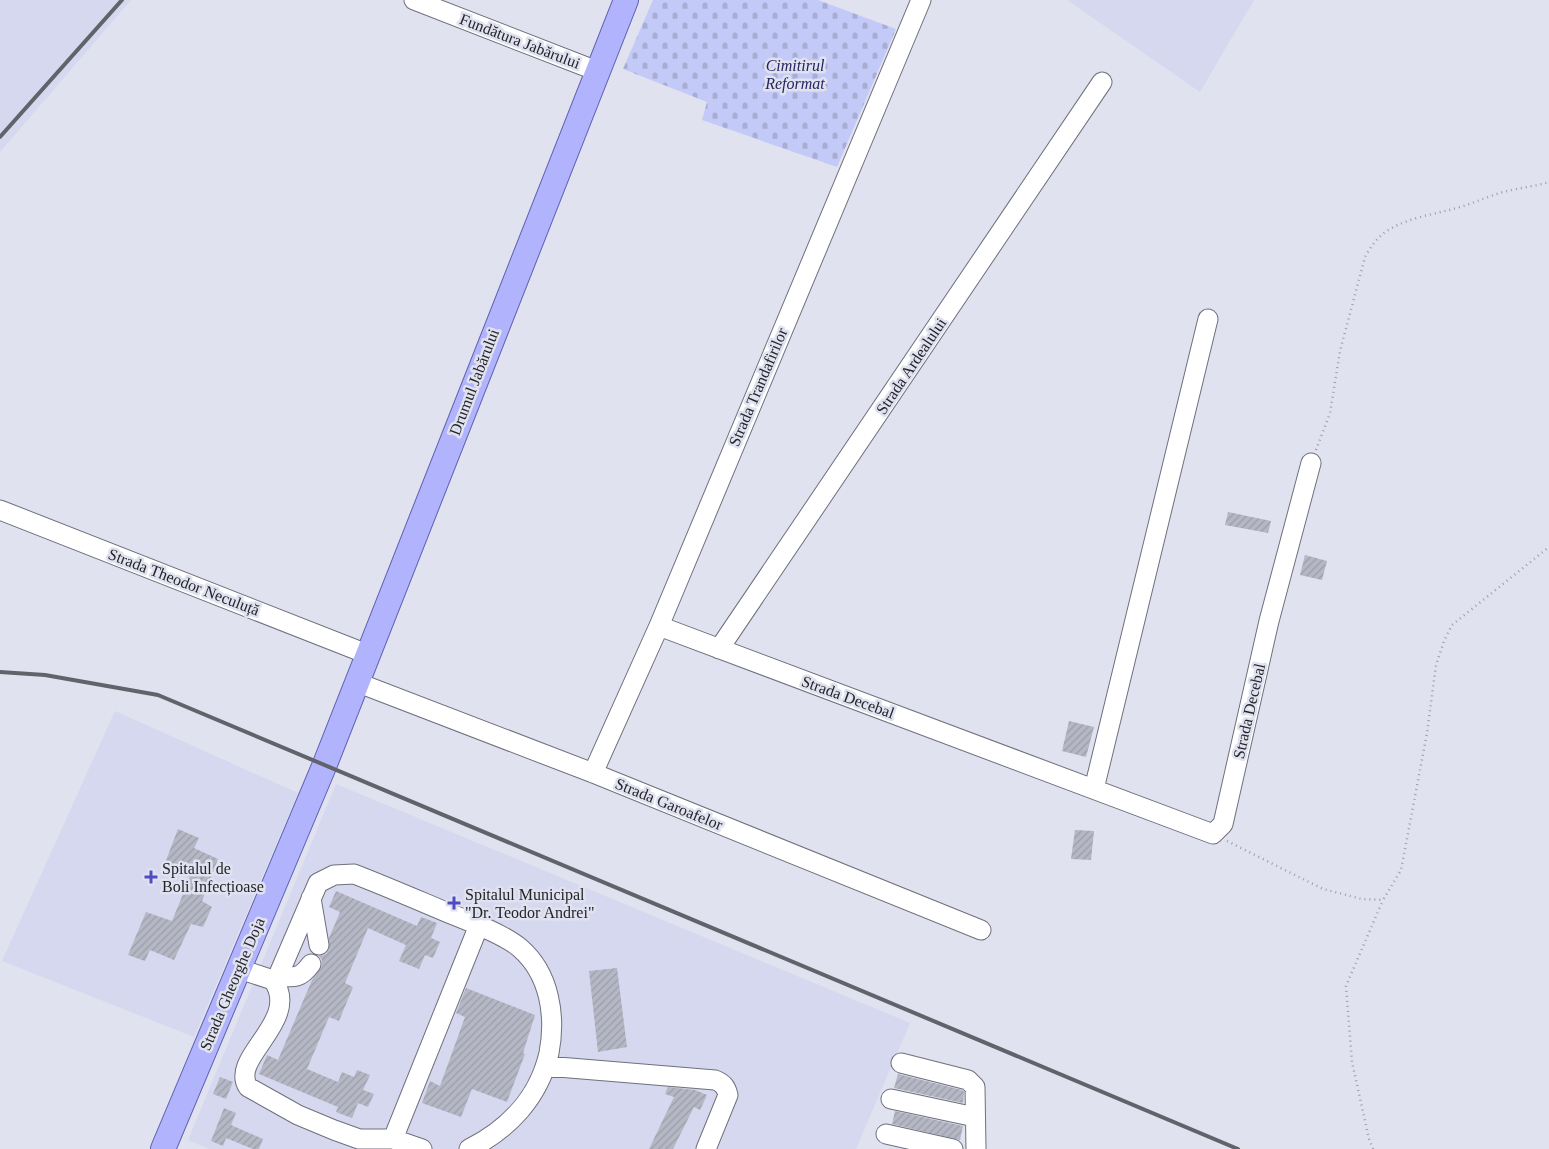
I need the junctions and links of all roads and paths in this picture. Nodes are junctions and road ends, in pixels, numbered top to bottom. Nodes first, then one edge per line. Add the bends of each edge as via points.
1 (414, 0) edge
2 (626, 0) edge
3 (921, 0) edge
4 (597, 71) junction
5 (1102, 82) dead end
6 (1549, 182) edge
7 (1208, 319) dead end
8 (1311, 463) joint
9 (0, 510) edge
10 (1549, 547) edge
11 (659, 626) junction
12 (719, 649) junction
13 (368, 654) junction
14 (356, 682) junction
15 (325, 764) joint
16 (593, 773) junction
17 (1094, 789) junction
18 (1213, 834) junction
19 (311, 898) junction
20 (1383, 900) junction
21 (479, 925) junction
22 (981, 930) dead end
23 (319, 945) dead end
24 (311, 964) dead end
25 (238, 969) junction
26 (275, 978) junction
27 (901, 1063) dead end
28 (546, 1066) junction
29 (891, 1099) dead end
30 (975, 1117) junction
31 (886, 1134) dead end
32 (394, 1139) junction
33 (164, 1149) edge
34 (422, 1149) edge
35 (470, 1149) edge
36 (706, 1149) edge
37 (953, 1149) edge
38 (976, 1149) edge
39 (1373, 1149) edge

1 - 4 street, Fundătura Jabărului
2 - 4 main road, Drumul Jabărului
3 - 11 street, Strada Trandafirilor
4 - 13 main road, Drumul Jabărului
5 - 12 street, Strada Ardealului
6 - 8 path via 1501,193 1394,226 1374,243 1365,257 1340,351 1330,413
7 - 17 street
8 - 18 street, Strada Decebal via 1269,620 1224,824
9 - 13 street, Strada Theodor Neculuță
10 - 20 path via 1452,625 1444,641 1436,665 1401,870
11 - 12 street, Strada Decebal
11 - 16 street, Strada Trandafirilor
12 - 17 street, Strada Decebal
13 - 14 main road, Drumul Jabărului
14 - 15 main road, Drumul Jabărului
14 - 16 street, Strada Garoafelor
15 - 25 main road, Strada Gheorghe Doja
16 - 22 street, Strada Garoafelor
17 - 18 street, Strada Decebal
18 - 20 path via 1323,889
19 - 21 street via 318,883 334,875 354,874
19 - 23 street
19 - 26 street
20 - 39 path via 1346,986 1352,1062
21 - 28 street via 519,948 537,968 550,1004 552,1022
21 - 32 street
24 - 26 street via 304,974
25 - 26 street
25 - 33 main road, Strada Gheorghe Doja
26 - 32 street via 280,1006 245,1070 248,1087 298,1115 359,1139
27 - 30 street via 968,1080 975,1087
28 - 35 street via 520,1111 489,1139
28 - 36 street via 722,1082 728,1095
29 - 30 street
30 - 38 street
31 - 37 street
32 - 34 street

